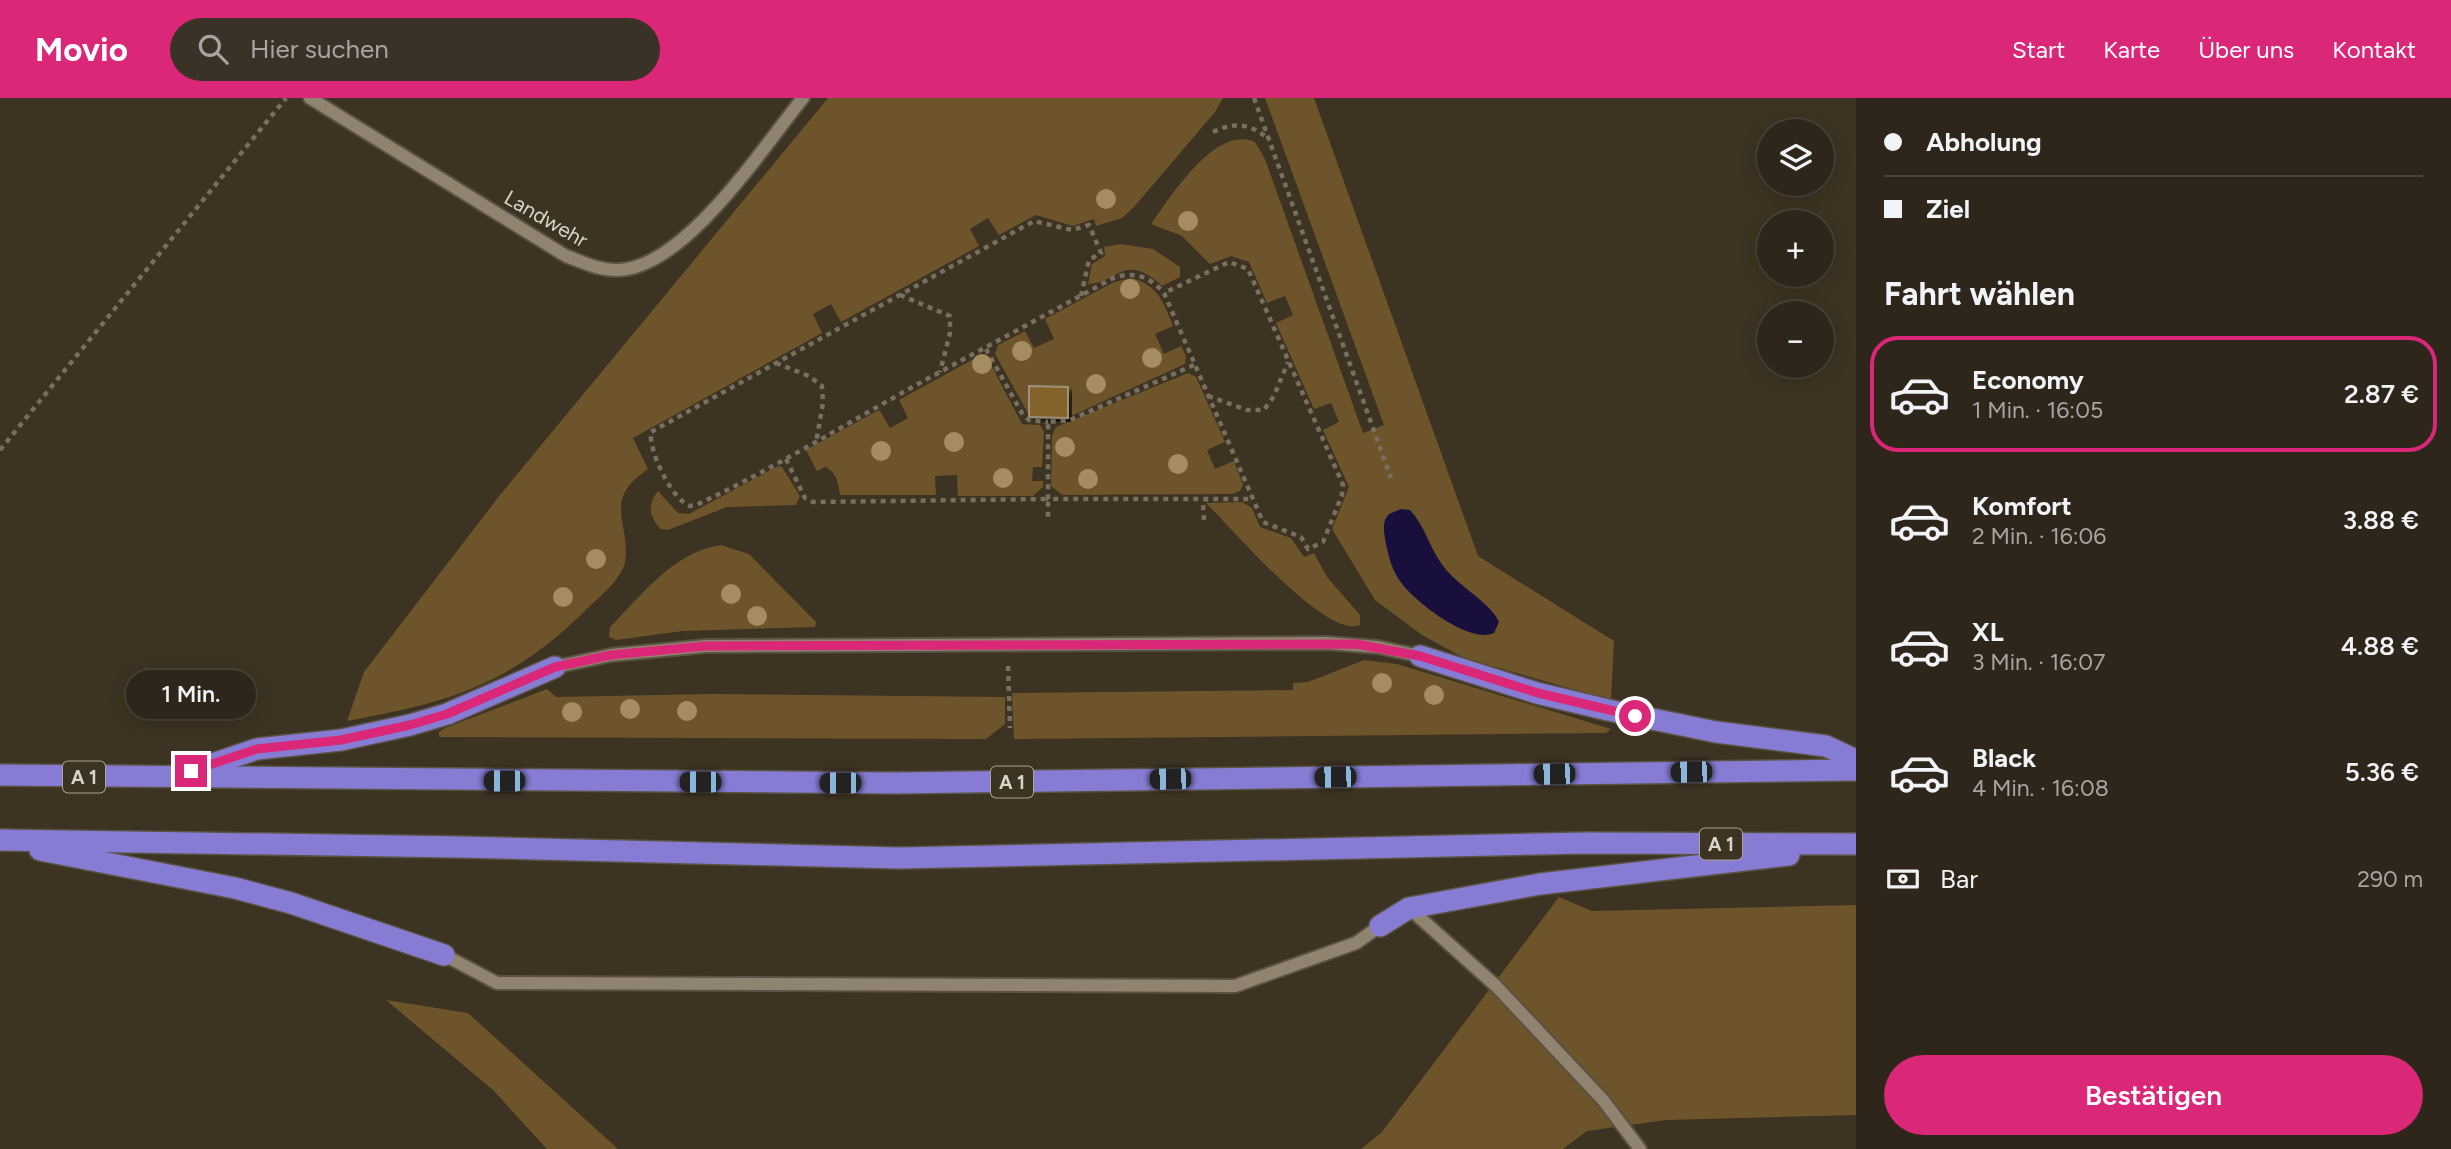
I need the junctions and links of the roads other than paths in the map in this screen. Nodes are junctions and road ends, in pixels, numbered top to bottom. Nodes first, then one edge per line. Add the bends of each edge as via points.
1 (310, 98) edge
2 (803, 98) edge
3 (1420, 656) joint
4 (555, 667) joint
5 (1856, 760) edge
6 (1856, 769) edge
7 (0, 775) edge
8 (169, 779) junction
9 (0, 841) edge
10 (1856, 846) edge
11 (1409, 908) junction
12 (1380, 926) joint
13 (444, 956) joint
14 (1640, 1149) edge

1 - 2 street, Landwehr via 566,256 618,270 639,267 676,247
3 - 4 street via 1327,643 677,647
3 - 5 highway via 1608,710 1716,732 1826,746
4 - 8 highway via 457,710 410,725 341,740 257,749
6 - 8 highway, A 1 via 896,783
7 - 8 highway, A 1
9 - 10 highway, A 1 via 899,858 1586,844
9 - 13 highway via 279,900 344,918
10 - 11 highway via 1540,884
11 - 12 highway
11 - 14 street via 1496,986 1603,1100
12 - 13 street via 1356,943 1235,986 496,983

